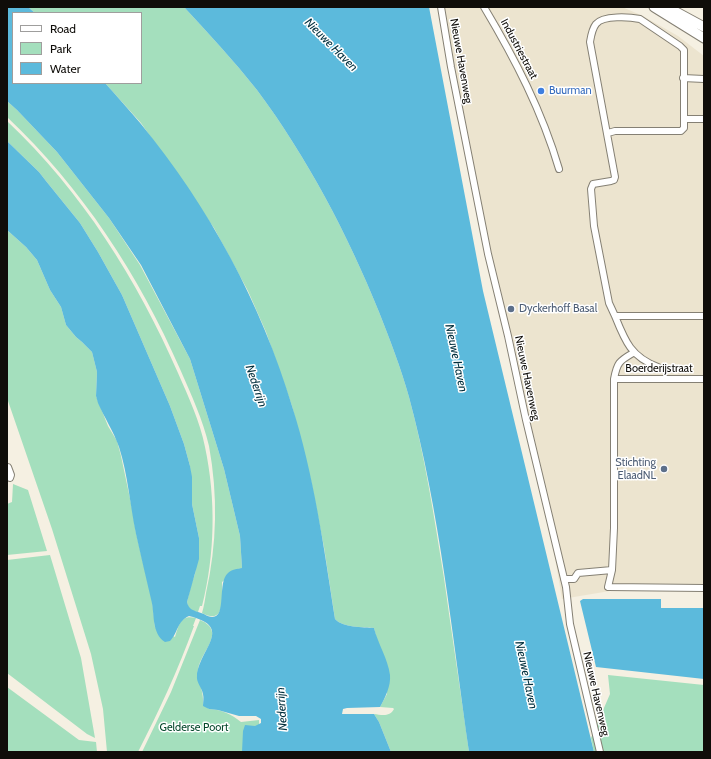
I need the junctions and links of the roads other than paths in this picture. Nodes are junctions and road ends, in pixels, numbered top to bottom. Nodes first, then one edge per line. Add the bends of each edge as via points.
1 (441, 7) edge
2 (484, 7) edge
3 (654, 7) edge
4 (667, 7) edge
5 (704, 27) edge
6 (704, 38) edge
7 (683, 78) junction
8 (704, 78) edge
9 (684, 119) junction
10 (704, 119) edge
11 (608, 133) junction
12 (559, 168) dead end
13 (615, 316) junction
14 (704, 316) edge
15 (633, 352) junction
16 (658, 367) dead end
17 (614, 379) junction
18 (704, 379) edge
19 (7, 467) edge
20 (7, 477) edge
21 (612, 570) junction
22 (564, 579) junction
23 (704, 588) edge
24 (600, 752) edge

1 - 22 street, Nieuwe Havenweg via 488,254
2 - 12 street, Industriestraat via 532,96
3 - 6 main road
4 - 5 main road
7 - 8 street
7 - 9 street
7 - 11 street via 684,50 640,19 602,19 596,23 590,42
9 - 10 street
9 - 11 street via 684,128 681,131
11 - 13 street via 614,180 595,183 591,189 596,234 609,303
13 - 14 street
13 - 15 street via 624,339
15 - 16 street via 649,364
15 - 17 street via 616,366
17 - 18 street, Boerderijstraat
17 - 21 street
19 - 20 street via 12,475 10,478
21 - 22 street via 578,574 574,579
21 - 23 street via 608,587
22 - 24 street, Nieuwe Havenweg via 570,624

